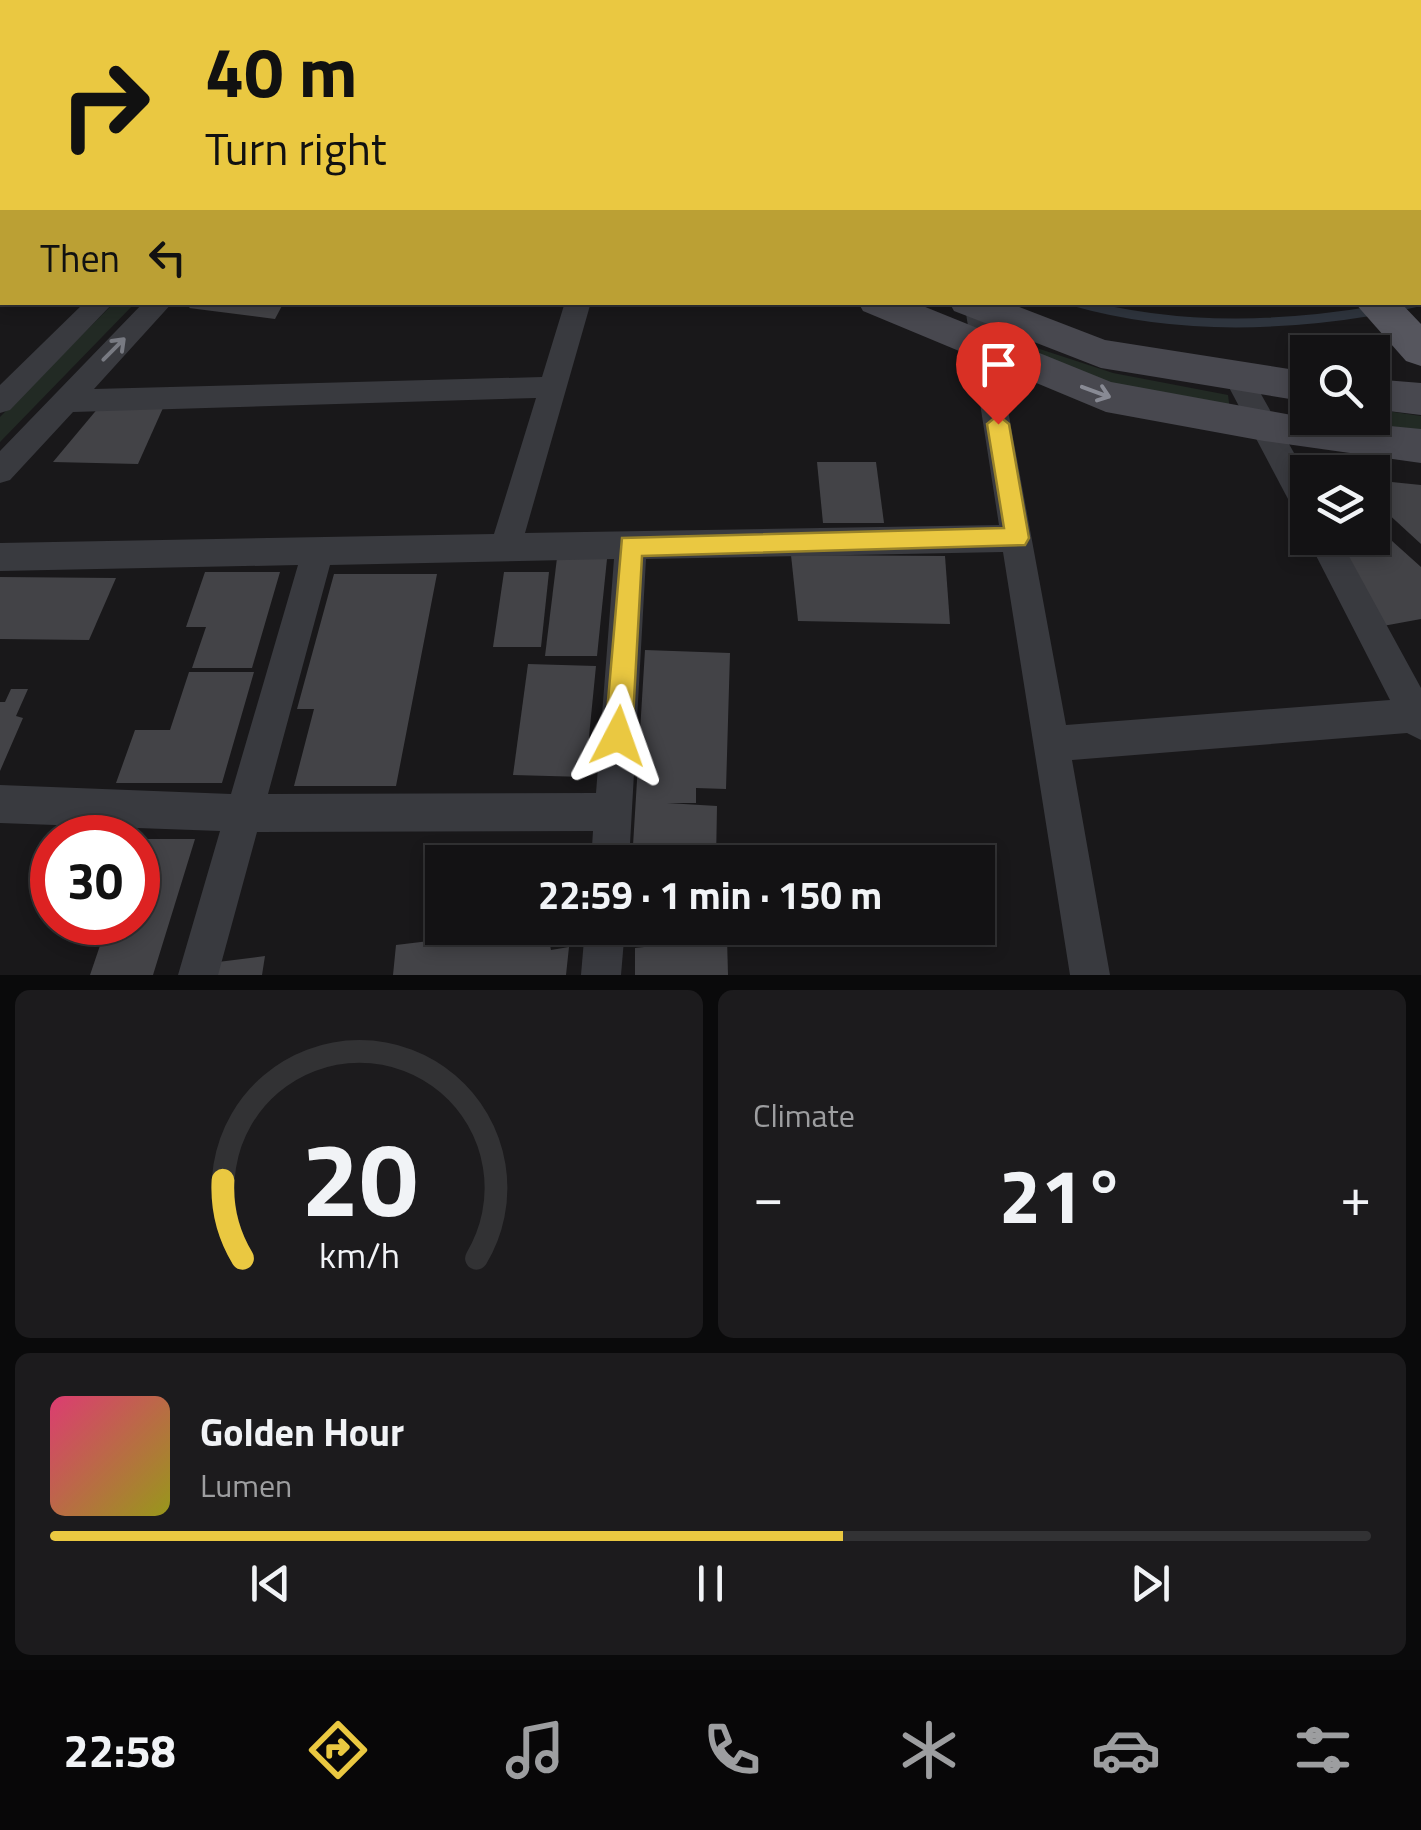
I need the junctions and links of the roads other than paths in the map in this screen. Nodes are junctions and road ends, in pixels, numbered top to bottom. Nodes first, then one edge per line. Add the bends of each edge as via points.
1 (97, 305) edge
2 (157, 305) edge
3 (577, 305) edge
4 (883, 305) edge
5 (973, 305) edge
6 (976, 305) edge
7 (1377, 305) edge
8 (986, 348) junction
9 (1421, 350) edge
10 (1237, 376) junction
11 (1290, 384) edge
12 (554, 386) junction
13 (1390, 396) edge
14 (1421, 399) edge
15 (66, 401) junction
16 (0, 402) edge
17 (1264, 425) junction
18 (1421, 446) edge
19 (0, 471) edge
20 (1290, 473) edge
21 (1017, 538) junction
22 (631, 546) junction
23 (506, 548) junction
24 (318, 551) junction
25 (1333, 555) edge
26 (0, 557) edge
27 (1419, 719) edge
28 (1052, 744) junction
29 (0, 804) edge
30 (613, 812) junction
31 (244, 813) junction
32 (611, 845) edge
33 (604, 945) edge
34 (198, 975) edge
35 (601, 975) edge
36 (1090, 975) edge

1 - 16 street
15 -> 2 street
3 - 12 street
4 - 8 main road
5 - 8 street
6 - 10 main road via 1102,354
7 - 9 main road
8 -> 17 main road via 1106,397
8 - 21 street
10 - 11 main road
10 - 17 street
12 - 15 street
12 - 23 street
13 - 14 main road
15 - 19 street
17 - 18 main road
17 - 20 street
21 - 22 street
21 - 28 street
22 - 23 street
22 - 30 street
23 - 24 street
24 - 26 street
24 - 31 street
25 - 27 street
27 - 28 street
28 - 36 street
29 - 31 street
30 - 31 street
30 - 32 street
31 - 34 street
33 - 35 street

